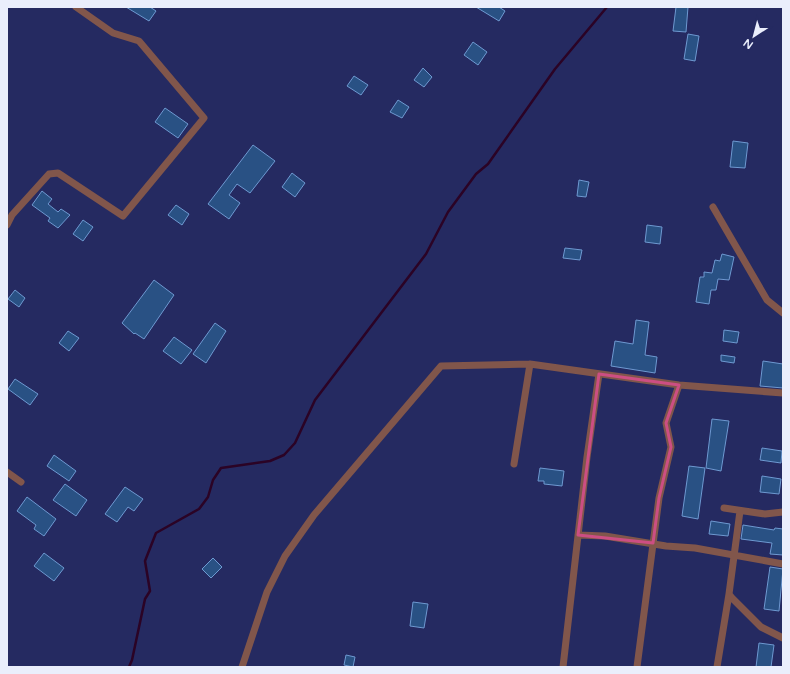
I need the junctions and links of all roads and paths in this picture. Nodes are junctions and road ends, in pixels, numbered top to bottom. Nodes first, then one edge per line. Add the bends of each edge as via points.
1 (76, 7) edge
2 (713, 207) dead end
3 (7, 225) edge
4 (783, 313) edge
5 (530, 364) junction
6 (599, 374) junction
7 (679, 385) junction
8 (783, 393) edge
9 (514, 464) dead end
10 (7, 472) edge
11 (21, 482) dead end
12 (724, 508) dead end
13 (740, 511) junction
14 (783, 512) edge
15 (578, 535) junction
16 (653, 543) junction
17 (734, 555) junction
18 (783, 564) edge
19 (729, 594) junction
20 (783, 638) edge
21 (242, 667) edge
22 (563, 667) edge
23 (637, 667) edge
24 (717, 667) edge

1 - 3 street via 114,32 139,41 204,118 123,216 58,173 49,174 12,215
2 - 4 street via 767,300
5 - 6 street
5 - 9 street
5 - 21 street via 441,366 314,515 285,556 267,592
6 - 7 street
6 - 15 street
7 - 8 street
7 - 16 street via 666,423 671,447 659,498
10 - 11 street
12 - 13 street
13 - 14 street via 765,514
13 - 17 street
15 - 16 street
15 - 22 street
16 - 17 street
16 - 23 street
17 - 18 street
17 - 19 street
19 - 20 street via 761,627
19 - 24 street

